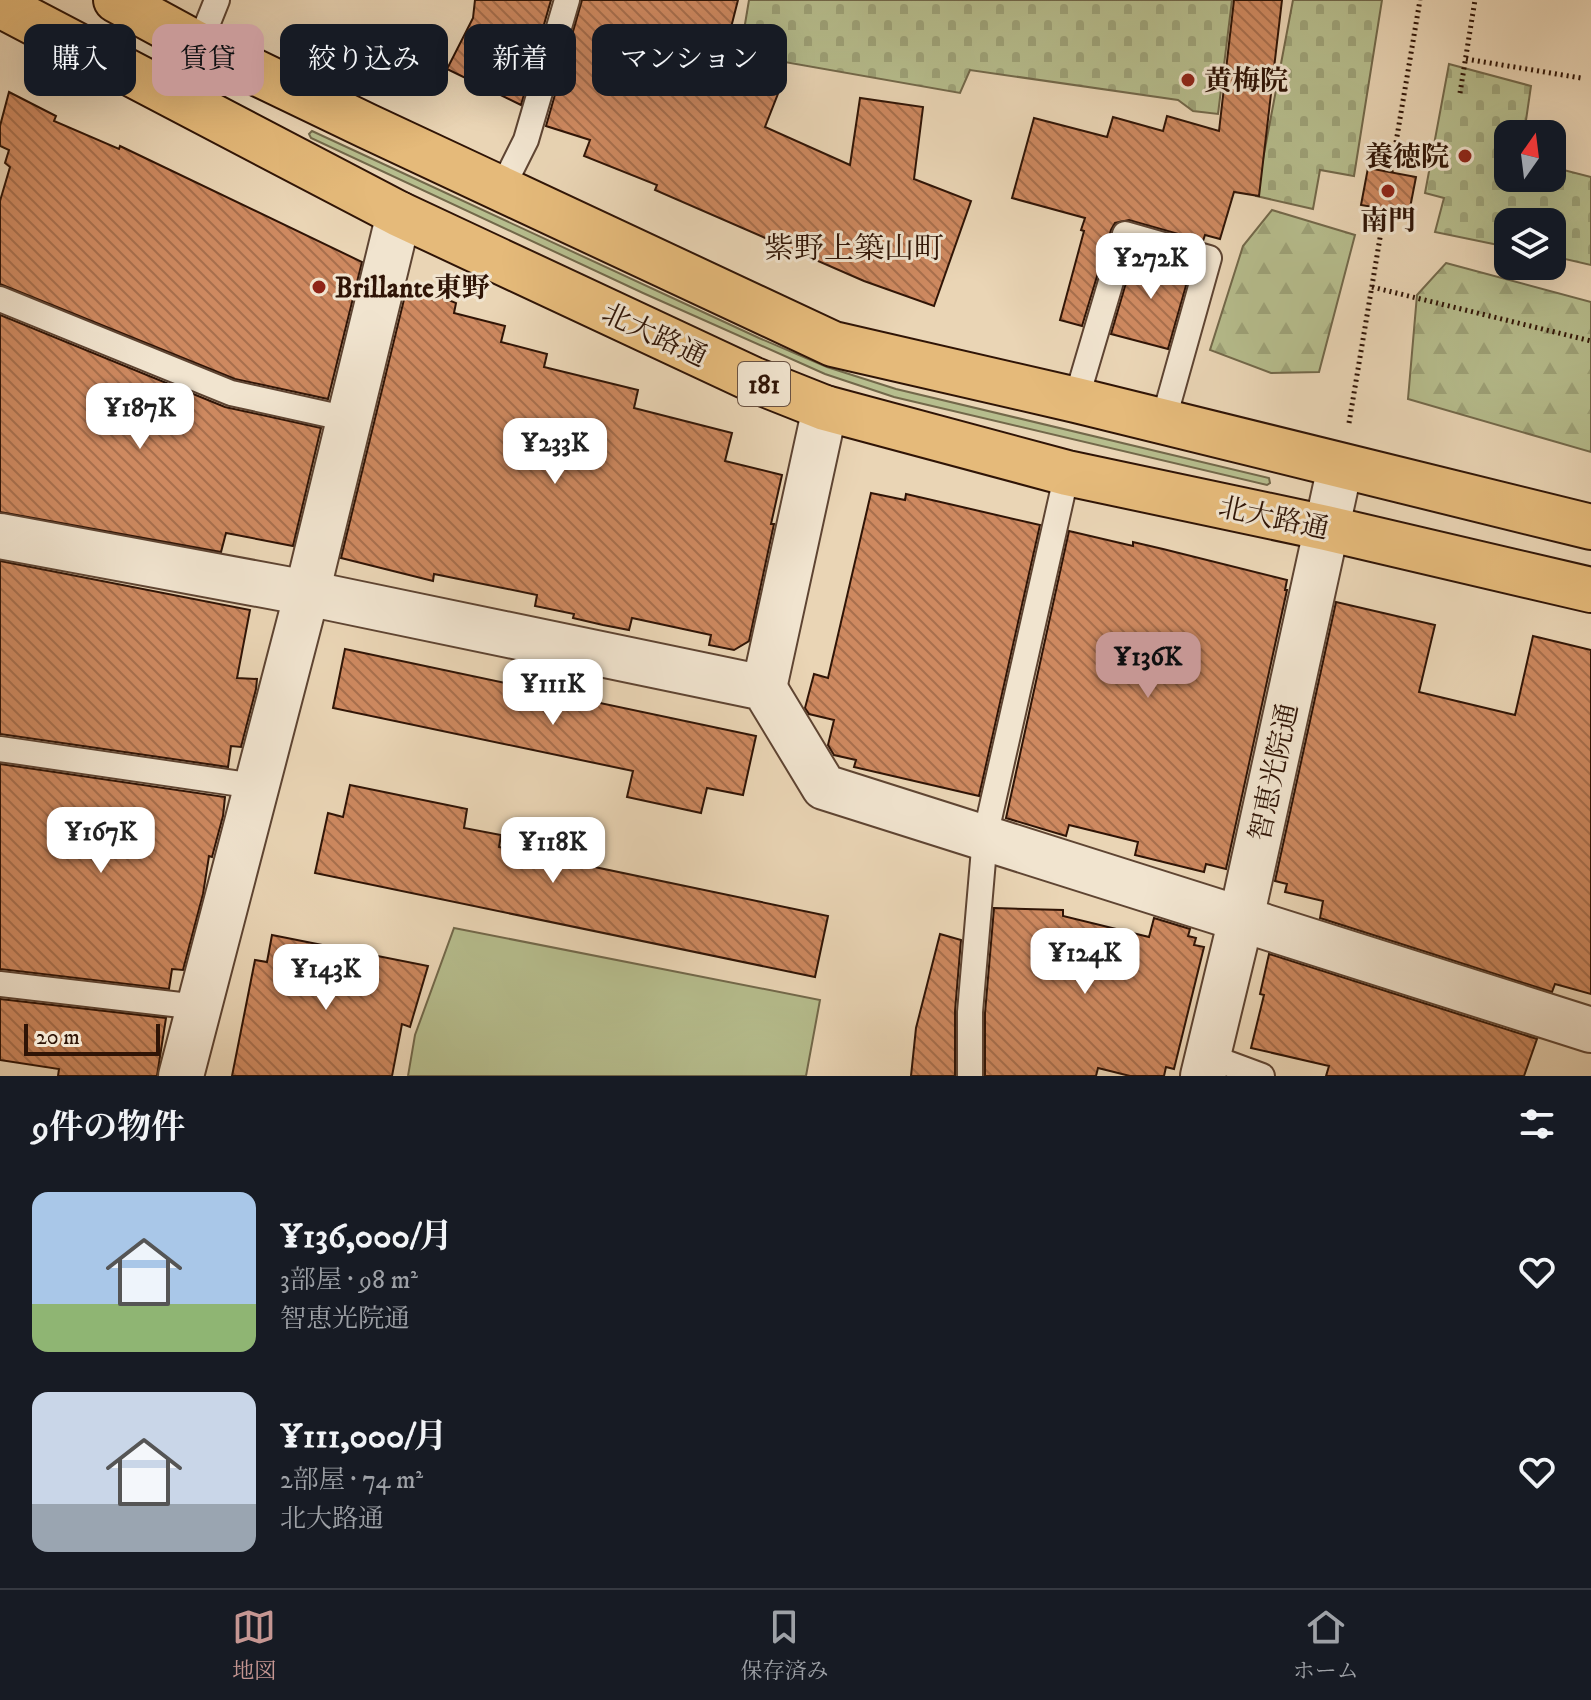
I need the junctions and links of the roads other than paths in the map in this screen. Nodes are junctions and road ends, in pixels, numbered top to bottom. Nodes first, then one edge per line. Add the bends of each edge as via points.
1 (116, 0) edge
2 (217, 0) edge
3 (567, 0) edge
4 (0, 5) edge
5 (160, 24) edge
6 (207, 24) edge
7 (264, 76) edge
8 (501, 190) junction
9 (399, 214) junction
10 (0, 299) edge
11 (1076, 400) junction
12 (825, 408) junction
13 (348, 419) junction
14 (1163, 422) junction
15 (1340, 467) junction
16 (1067, 473) junction
17 (1591, 527) edge
18 (1326, 528) junction
19 (0, 536) edge
20 (1591, 590) edge
21 (307, 593) junction
22 (764, 688) junction
23 (0, 749) edge
24 (255, 786) junction
25 (985, 837) junction
26 (1241, 919) junction
27 (0, 984) edge
28 (198, 1007) junction
29 (1591, 1030) edge
30 (1205, 1066) edge
31 (181, 1076) edge
32 (970, 1076) edge
33 (1262, 1076) edge

1 - 5 main road, 181
2 - 6 lane
3 - 8 lane via 526,140
4 - 9 main road, 北大路通 / 181
7 - 8 main road, 181
8 - 11 main road, 181 via 833,344
9 - 12 main road, 北大路通 / 181
9 - 13 street
10 - 13 lane via 231,393
11 - 14 main road, 181
11 - 14 lane via 1125,234 1209,258
12 - 16 main road, 北大路通 / 181
12 - 22 street
13 - 21 street
14 - 15 main road, 181
15 - 17 main road, 181
15 - 18 street, 智恵光院通
16 - 18 main road, 北大路通 / 181
16 - 25 lane
18 - 20 main road, 北大路通 / 181
18 - 26 street, 智恵光院通
19 - 21 street
21 - 22 street
21 - 24 street
22 - 25 street via 824,787
23 - 24 lane
24 - 28 street
25 - 26 street
25 - 32 lane via 970,1012
26 - 29 street
26 - 30 street, 智恵光院通
27 - 28 lane
28 - 31 street
30 - 33 lane

